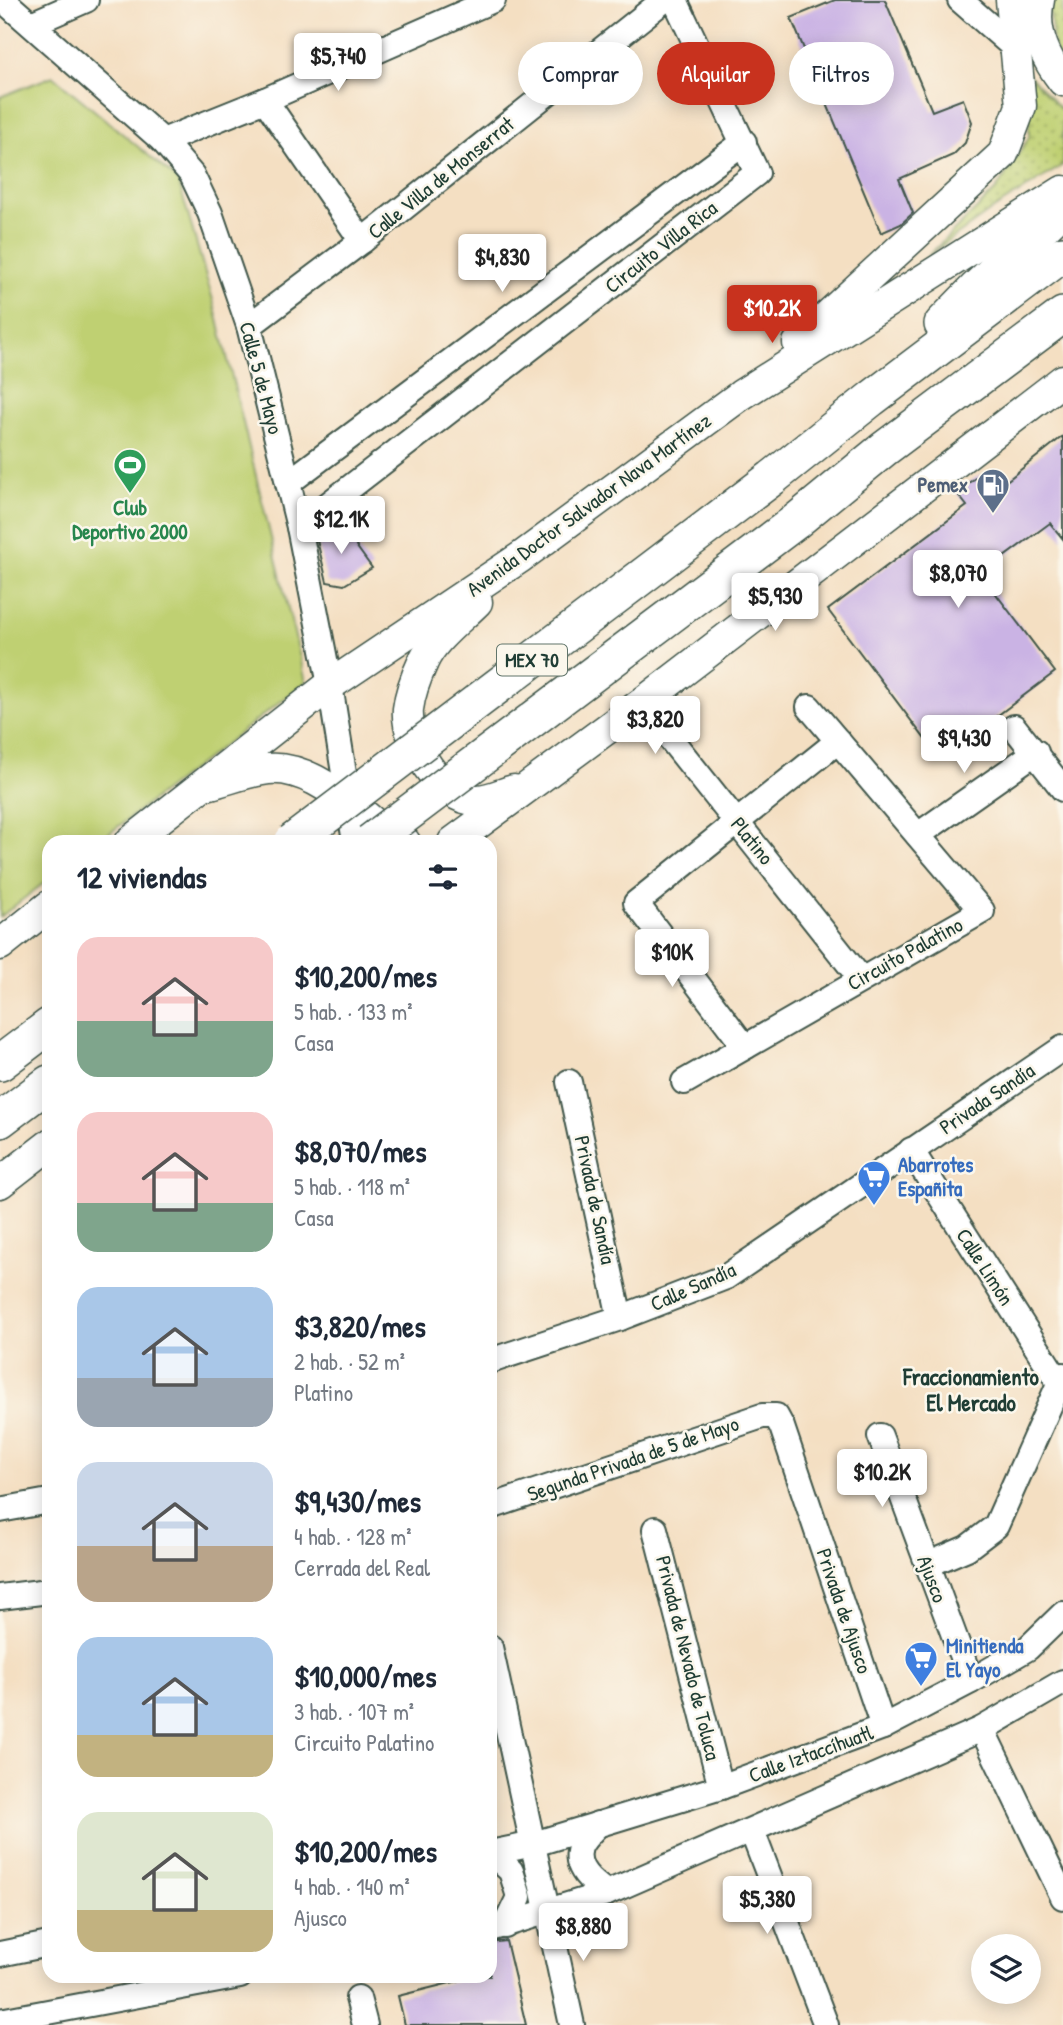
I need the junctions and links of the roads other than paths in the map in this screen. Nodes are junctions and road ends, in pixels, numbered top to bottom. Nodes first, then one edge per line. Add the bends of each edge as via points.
1 (4, 0) edge
2 (86, 0) edge
3 (493, 0) edge
4 (664, 0) edge
5 (675, 0) edge
6 (960, 0) edge
7 (1011, 0) edge
8 (1039, 0) edge
9 (31, 24) junction
10 (1016, 49) junction
11 (1063, 82) edge
12 (265, 100) junction
13 (163, 141) junction
14 (744, 142) junction
15 (1063, 191) edge
16 (1063, 207) edge
17 (362, 241) junction
18 (1063, 254) edge
19 (516, 312) junction
20 (1063, 315) edge
21 (249, 326) junction
22 (1063, 339) edge
23 (538, 341) junction
24 (1063, 380) edge
25 (741, 395) junction
26 (872, 399) junction
27 (884, 449) junction
28 (288, 483) junction
29 (299, 527) junction
30 (521, 557) junction
31 (330, 685) junction
32 (642, 703) junction
33 (809, 707) dead end
34 (1014, 727) dead end
35 (838, 741) junction
36 (1036, 752) junction
37 (553, 768) junction
38 (200, 787) junction
39 (1063, 789) edge
40 (349, 803) junction
41 (737, 822) junction
42 (139, 835) edge
43 (301, 835) edge
44 (354, 835) edge
45 (379, 835) edge
46 (390, 835) edge
47 (457, 835) edge
48 (918, 835) junction
49 (42, 912) edge
50 (42, 924) edge
51 (0, 945) edge
52 (861, 979) junction
53 (42, 1031) edge
54 (745, 1047) junction
55 (1063, 1048) edge
56 (0, 1063) edge
57 (569, 1082) dead end
58 (684, 1082) dead end
59 (42, 1088) edge
60 (0, 1120) edge
61 (42, 1150) edge
62 (911, 1150) junction
63 (0, 1183) edge
64 (620, 1318) junction
65 (497, 1359) edge
66 (1061, 1380) edge
67 (776, 1416) joint
68 (880, 1436) dead end
69 (42, 1502) edge
70 (497, 1505) edge
71 (0, 1510) edge
72 (655, 1530) dead end
73 (927, 1565) junction
74 (42, 1592) edge
75 (0, 1597) edge
76 (1063, 1614) edge
77 (497, 1678) edge
78 (971, 1681) junction
79 (1063, 1682) edge
80 (883, 1727) junction
81 (982, 1729) junction
82 (722, 1787) junction
83 (598, 1824) junction
84 (752, 1831) junction
85 (534, 1844) junction
86 (497, 1852) edge
87 (497, 1858) edge
88 (607, 1893) junction
89 (1063, 1897) edge
90 (549, 1910) junction
91 (497, 1927) edge
92 (42, 1945) edge
93 (0, 1954) edge
94 (203, 1983) edge
95 (358, 1997) dead end
96 (0, 2021) edge
97 (365, 2025) edge
98 (572, 2025) edge
99 (826, 2025) edge

1 - 9 street, Calle 5 de Mayo
2 - 9 street
3 - 12 street
4 - 17 street, Calle Villa de Monserrat
5 - 14 street, Circuito Villa Rica
6 - 10 street
7 - 10 main road
8 - 11 main road via 1040,39
9 - 13 street, Calle 5 de Mayo
10 - 25 main road via 1021,106 1003,154
12 - 13 street
12 - 17 street
13 - 21 street, Calle 5 de Mayo via 192,175 210,213
14 - 19 street, Circuito Villa Rica
14 - 23 street, Circuito Villa Rica via 757,173
15 - 25 main road, Avenida Doctor Salvador Nava Martínez
16 - 26 highway via 976,289
17 - 21 street, Calle Villa de Monserrat
18 - 26 highway, MEX 70
19 - 23 street
19 - 28 street, Circuito Villa Rica
20 - 27 highway, MEX 70
21 - 28 street, Calle 5 de Mayo
22 - 27 highway
23 - 29 street, Circuito Villa Rica
24 - 32 main road
25 - 30 main road, Avenida Doctor Salvador Nava Martínez
26 - 43 highway, MEX 70, bridge
27 - 45 highway, MEX 70, bridge via 795,522
28 - 29 street, Calle 5 de Mayo
29 - 31 street, Calle 5 de Mayo
30 - 31 main road, Avenida Doctor Salvador Nava Martínez
30 - 37 main road via 424,659 408,710 410,733 428,770 452,792 476,801 522,788
31 - 38 main road, Avenida Doctor Salvador Nava Martínez
31 - 40 street, Calle 5 de Mayo
32 - 37 main road
32 - 41 street, Platino
33 - 35 street, Circuito Palatino
34 - 36 street
35 - 41 street
35 - 48 street, Circuito Palatino
36 - 39 street
36 - 48 street
37 - 47 main road
38 - 40 main road via 269,769 287,770 317,781
38 - 42 main road, Avenida Doctor Salvador Nava Martínez
40 - 44 street, Calle 5 de Mayo
40 - 46 main road
41 - 52 street, Platino
41 - 54 street via 636,903
48 - 52 street, Circuito Palatino via 982,911
49 - 51 main road
50 - 51 main road
52 - 54 street, Circuito Palatino
53 - 56 highway
54 - 58 street, Circuito Palatino
55 - 62 street, Privada Sandía
57 - 64 street, Privada de Sandía
59 - 60 highway
61 - 63 main road
62 - 64 street, Calle Sandía via 726,1277
62 - 66 street, Calle Limón
64 - 65 street, Calle Sandía
66 - 73 street via 996,1527 967,1548
67 - 70 street, Segunda Privada de 5 de Mayo via 762,1416
67 - 80 street, Privada de Ajusco
68 - 73 street, Ajusco
69 - 71 street
72 - 82 street, Privada de Nevado de Toluca
73 - 78 street, Ajusco
74 - 75 street
76 - 78 street, Calle Iztaccíhuatl via 1028,1648
77 - 85 street
78 - 80 street, Calle Iztaccíhuatl
79 - 81 street, Calle Iztaccíhuatl
80 - 82 street, Calle Iztaccíhuatl
81 - 84 street, Calle Iztaccíhuatl
81 - 89 street
82 - 83 street, Calle Iztaccíhuatl
83 - 85 street, Calle Iztaccíhuatl
83 - 88 street via 580,1847 580,1865 589,1880
84 - 88 street, Calle Iztaccíhuatl
84 - 99 street
85 - 86 street, Calle Iztaccíhuatl
85 - 90 street
87 - 91 street via 511,1871 519,1897
88 - 90 street, Calle Iztaccíhuatl
90 - 91 street, Calle Iztaccíhuatl
90 - 98 street
92 - 93 street
94 - 96 street
95 - 97 street

